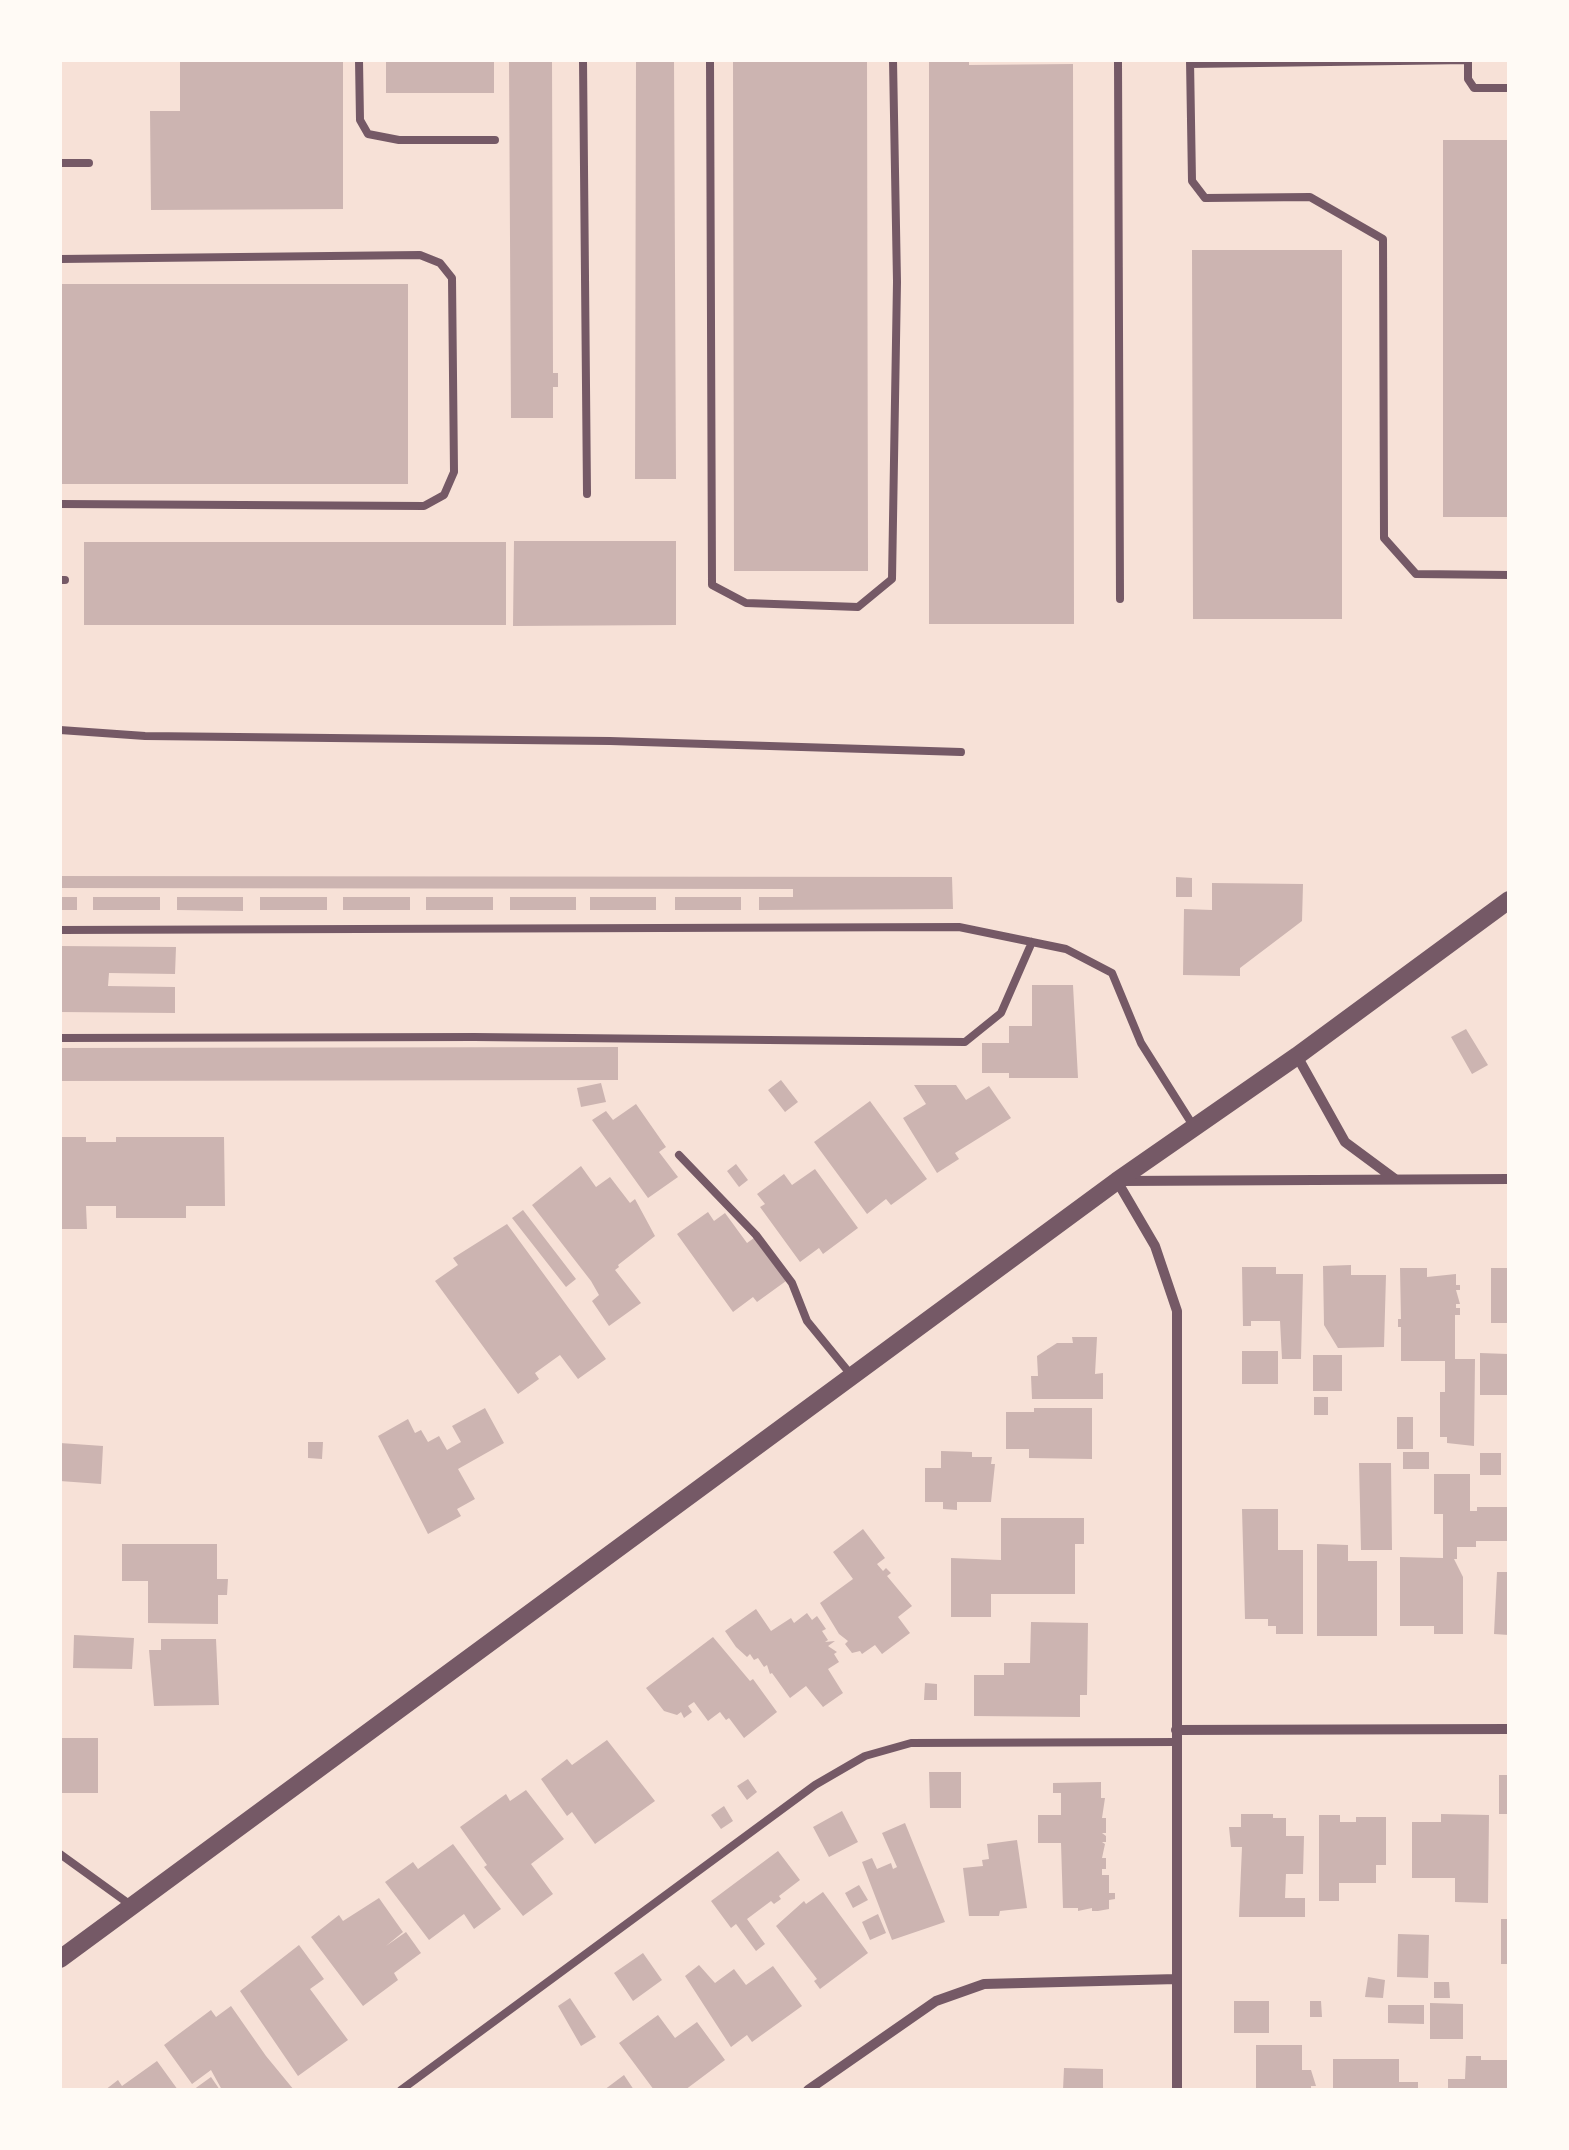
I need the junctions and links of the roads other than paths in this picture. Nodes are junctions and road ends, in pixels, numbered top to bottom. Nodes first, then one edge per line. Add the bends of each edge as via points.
1 (359, 60) edge
2 (583, 60) edge
3 (710, 60) edge
4 (893, 60) edge
5 (1118, 60) edge
6 (1468, 61) edge
7 (1190, 62) edge
8 (1509, 88) edge
9 (495, 140) dead end
10 (60, 163) edge
11 (89, 164) dead end
12 (60, 259) edge
13 (587, 494) dead end
14 (60, 504) edge
15 (1509, 575) edge
16 (1120, 599) dead end
17 (60, 730) edge
18 (962, 752) dead end
19 (1509, 900) edge
20 (60, 930) edge
21 (1032, 942) junction
22 (60, 1038) edge
23 (1298, 1056) junction
24 (1194, 1128) junction
25 (679, 1155) dead end
26 (1396, 1179) junction
27 (1509, 1179) edge
28 (1117, 1181) junction
29 (852, 1376) junction
30 (1509, 1730) edge
31 (1177, 1736) junction
32 (60, 1854) edge
33 (73, 1863) junction
34 (60, 1868) edge
35 (132, 1906) junction
36 (60, 1960) edge
37 (1177, 1979) junction
38 (401, 2090) edge
39 (808, 2090) edge
40 (1177, 2090) edge

1 - 9 lane via 360,120 368,134
2 - 13 lane
3 - 4 lane via 712,585 746,604 858,607 892,579
5 - 16 lane
6 - 7 lane
6 - 8 lane via 1474,88
7 - 15 lane via 1192,181 1205,198 1310,197 1384,239 1384,538 1416,574
10 - 11 lane
12 - 14 lane via 420,256 440,264 452,278 454,472 444,495 424,506
17 - 18 lane
19 - 23 street
20 - 21 lane via 959,927
21 - 22 lane via 1001,1013 965,1042
21 - 24 lane via 1112,972 1141,1044
23 - 24 street
23 - 26 street via 1345,1142
24 - 28 street
25 - 29 lane via 756,1235 792,1283 807,1321
26 - 27 street
26 - 28 street
28 - 29 street
28 - 31 street via 1155,1246 1177,1310
29 - 35 street
30 - 31 street
31 - 37 street
31 - 38 lane via 911,1743 864,1756 815,1785
32 - 33 lane
33 - 34 lane
33 - 35 lane
35 - 36 street
37 - 39 street via 984,1984 936,2001
37 - 40 street

